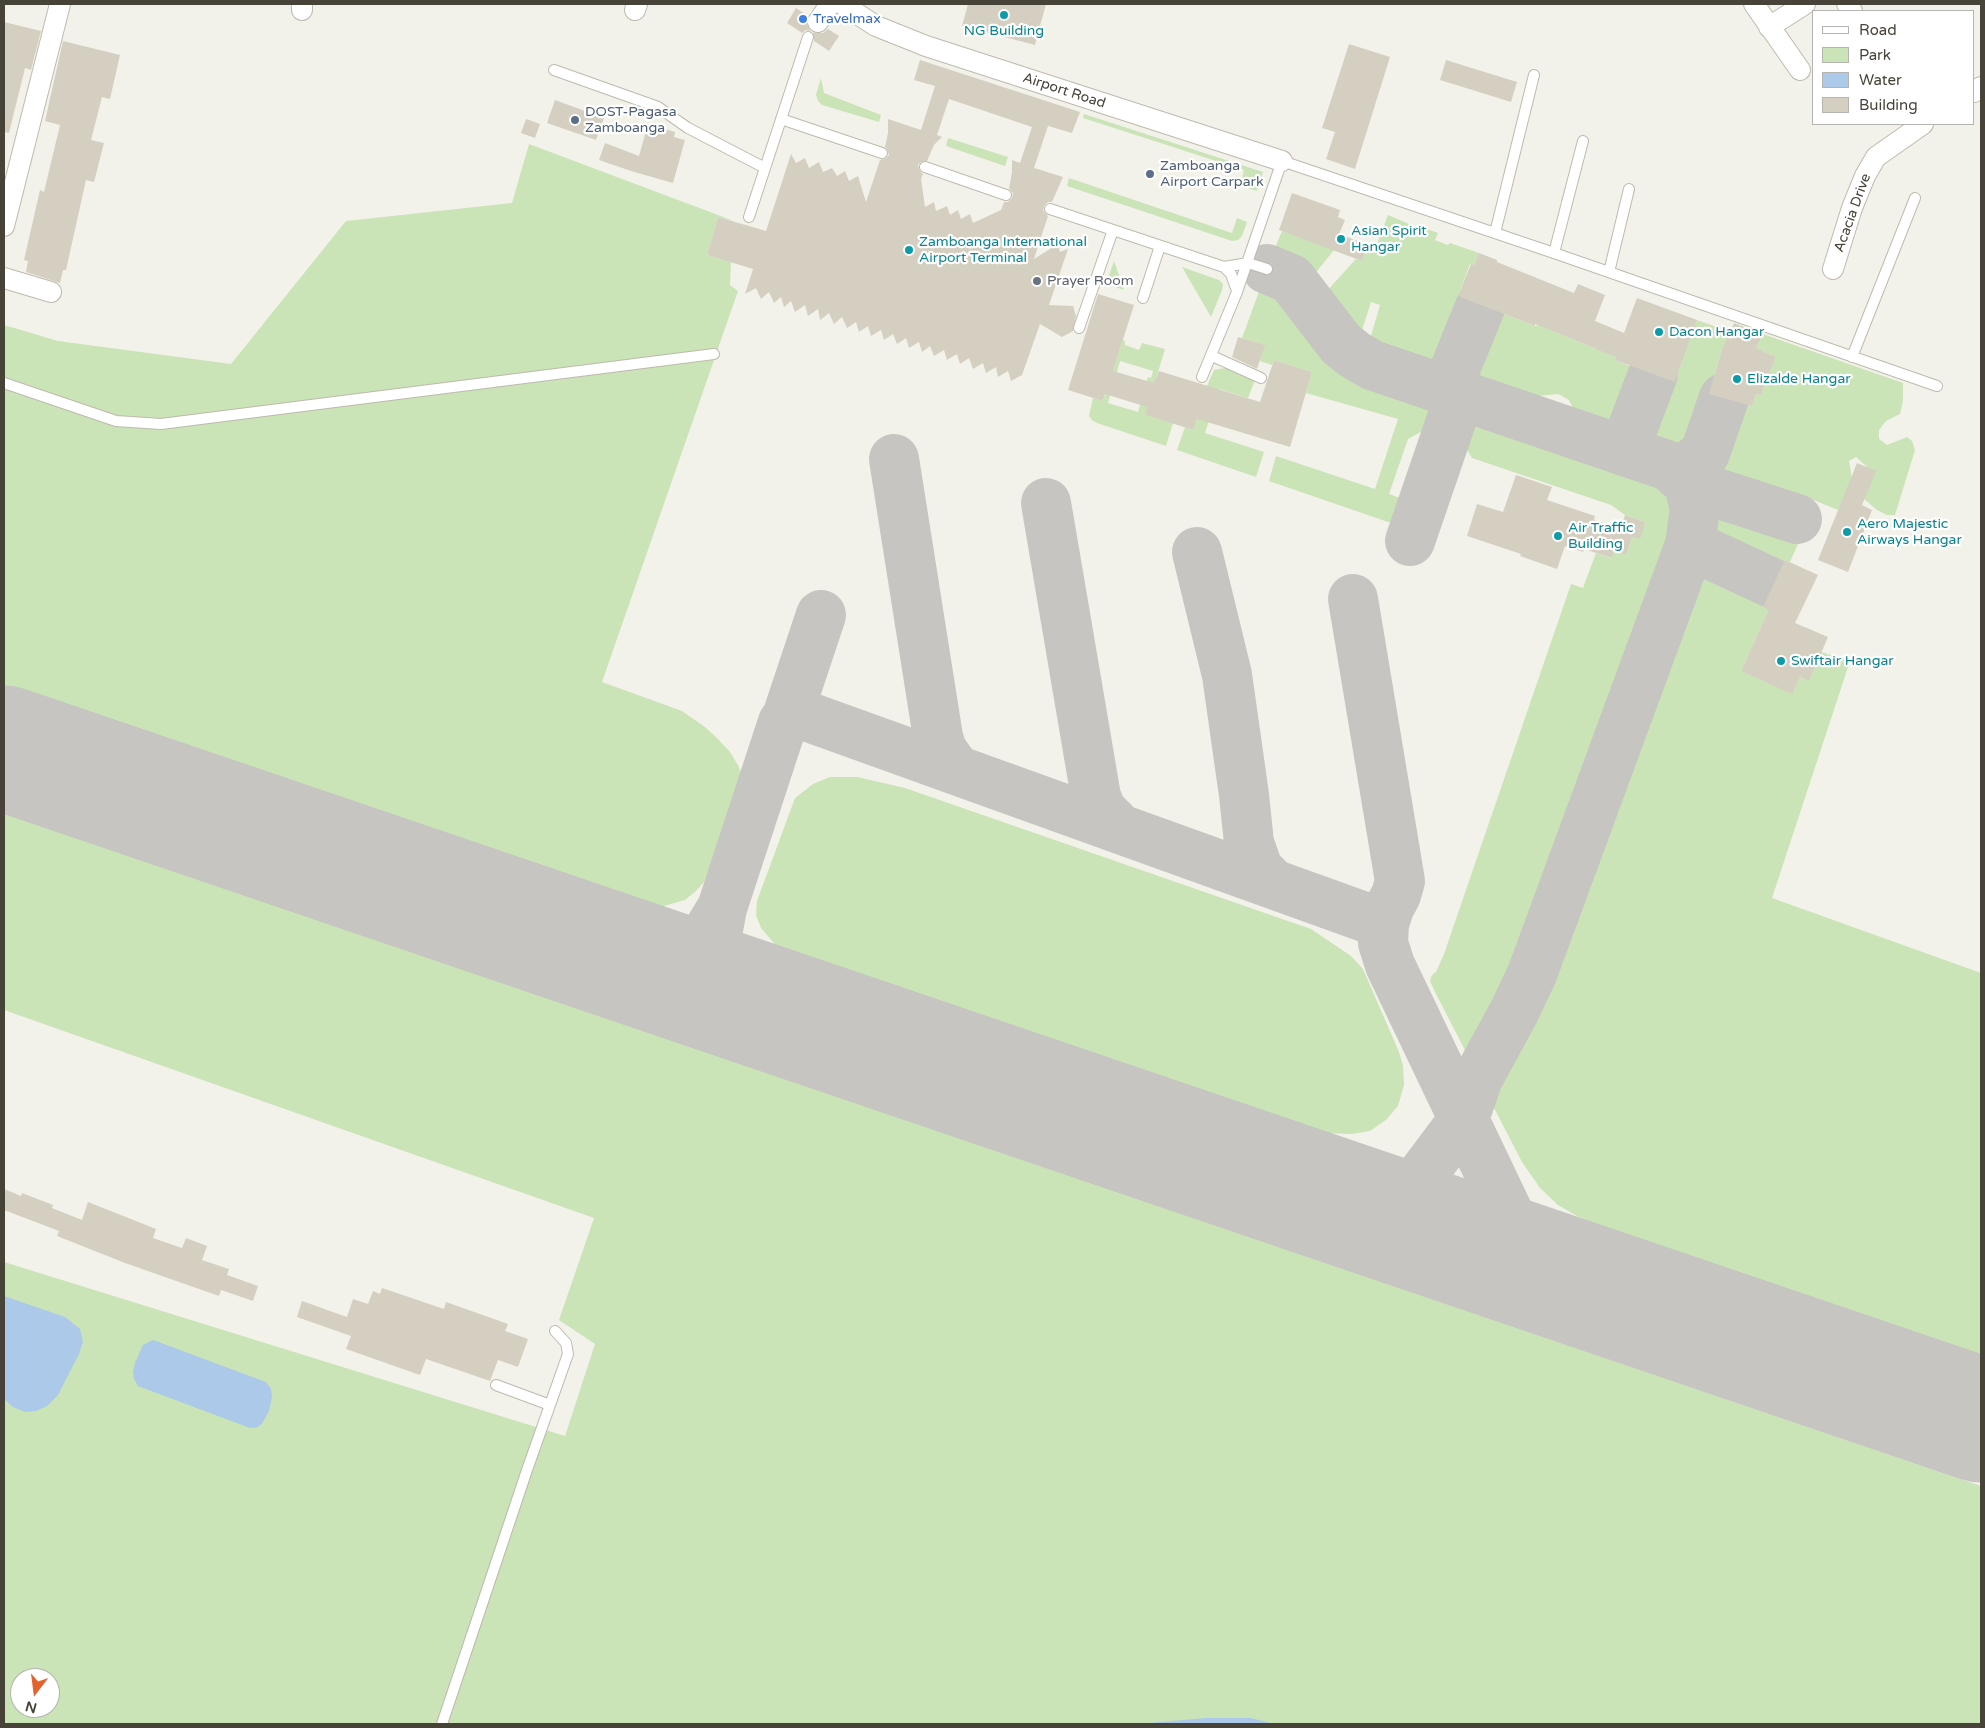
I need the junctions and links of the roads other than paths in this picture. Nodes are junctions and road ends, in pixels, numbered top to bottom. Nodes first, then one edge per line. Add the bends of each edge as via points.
1 (60, 4) edge
2 (830, 4) edge
3 (1754, 4) edge
4 (1805, 4) edge
5 (849, 6) edge
6 (1769, 27) junction
7 (813, 30) joint
8 (554, 70) dead end
9 (1800, 70) dead end
10 (1534, 74) dead end
11 (781, 119) junction
12 (1922, 125) edge
13 (1583, 141) dead end
14 (882, 153) dead end
15 (1282, 161) junction
16 (925, 167) dead end
17 (765, 168) junction
18 (1629, 189) dead end
19 (1006, 195) dead end
20 (1915, 198) dead end
21 (6, 206) edge
22 (1050, 209) dead end
23 (749, 217) dead end
24 (4, 226) edge
25 (1113, 230) junction
26 (1495, 233) junction
27 (1160, 246) junction
28 (1554, 253) junction
29 (1248, 263) junction
30 (1224, 267) junction
31 (1267, 269) dead end
32 (1833, 269) dead end
33 (1608, 272) junction
34 (4, 278) edge
35 (51, 292) dead end
36 (1237, 292) junction
37 (1143, 298) dead end
38 (1079, 328) dead end
39 (714, 354) dead end
40 (1212, 356) junction
41 (1852, 356) junction
42 (1202, 376) dead end
43 (1261, 378) dead end
44 (4, 383) edge
45 (1937, 386) dead end
46 (555, 1331) dead end
47 (496, 1385) dead end
48 (550, 1405) junction
49 (442, 1724) edge

1 - 21 street
2 - 7 street
3 - 6 street
4 - 6 street
5 - 15 street, Airport Road via 876,26 926,46
6 - 9 street
7 - 11 lane
8 - 17 lane via 658,107 688,128
10 - 26 lane
11 - 14 lane
11 - 17 lane
12 - 32 street, Acacia Drive via 1876,156 1852,208
13 - 28 lane
15 - 26 lane
15 - 29 lane
16 - 19 lane
17 - 23 lane
18 - 33 lane
20 - 41 lane
21 - 24 street
22 - 25 lane
25 - 27 lane
25 - 38 lane
26 - 28 lane
27 - 30 lane
27 - 37 lane
28 - 33 lane
29 - 30 lane
29 - 31 lane
29 - 36 lane
30 - 36 lane via 1231,274
33 - 41 lane
34 - 35 street
36 - 40 lane
39 - 44 lane via 161,424 116,421
40 - 42 lane
40 - 43 lane
41 - 45 lane
46 - 48 lane via 566,1343 568,1354
47 - 48 lane
48 - 49 lane

